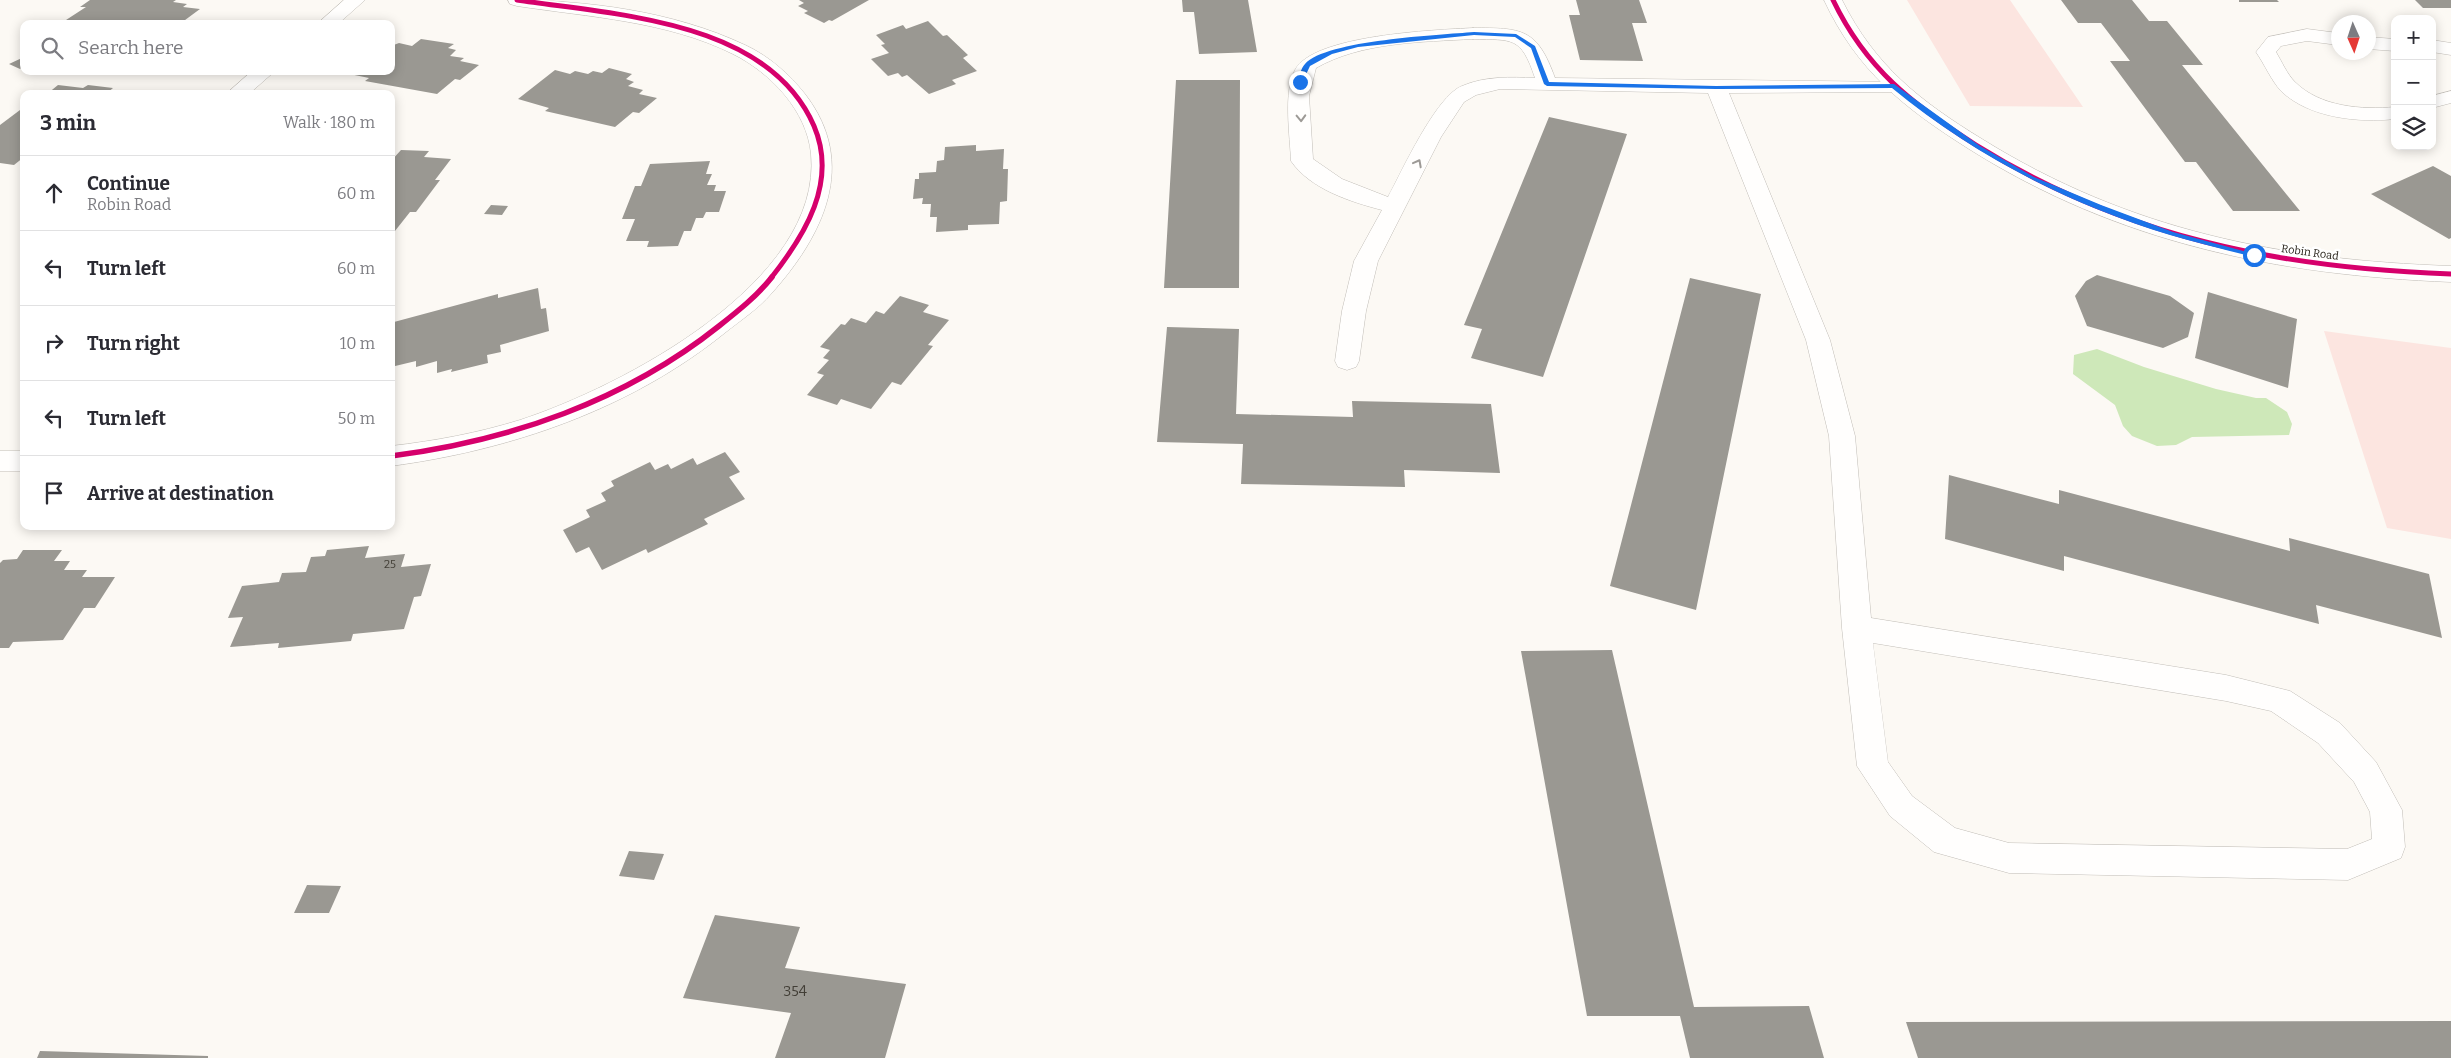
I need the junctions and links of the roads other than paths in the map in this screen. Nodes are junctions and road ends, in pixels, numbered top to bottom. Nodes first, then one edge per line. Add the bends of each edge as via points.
1 (356, 0) edge
2 (517, 0) edge
3 (1833, 0) edge
4 (331, 20) edge
5 (2331, 38) edge
6 (2376, 43) edge
7 (2391, 44) edge
8 (2436, 47) edge
9 (2451, 49) edge
10 (260, 75) edge
11 (1547, 84) junction
12 (1894, 86) junction
13 (1716, 88) junction
14 (241, 90) edge
15 (2451, 97) edge
16 (2436, 101) edge
17 (2391, 113) edge
18 (1395, 206) junction
19 (2451, 274) edge
20 (1347, 361) dead end
21 (395, 455) edge
22 (0, 461) edge
23 (20, 461) edge
24 (1857, 628) junction

1 - 4 street
2 - 21 street via 663,24 702,34 742,51 772,71 807,112 818,133 824,165 817,202 802,236 766,285 715,331 664,366 601,398 533,425 470,442
3 - 12 street, Robin Road via 1847,30 1868,59
5 - 17 street via 2307,36 2275,41 2266,52 2290,88 2322,107 2353,113
6 - 7 street
8 - 9 street
10 - 14 street
11 - 13 street
18 -> 11 street via 1431,137 1456,98 1469,90 1500,83
11 -> 18 street via 1533,47 1516,36 1474,33 1358,46 1330,52 1307,65 1300,82 1302,161 1317,175 1339,187
12 - 13 street
12 - 19 street, Robin Road via 1977,148 2032,178 2098,207 2171,233 2254,255 2340,267
13 - 24 street via 1818,340 1842,436
15 - 16 street
18 - 20 street via 1366,261
22 - 23 street
24 - 24 street via 1873,766 1901,806 1946,841 2009,858 2348,865 2389,847 2386,810 2365,772 2328,733 2279,700 2226,688

